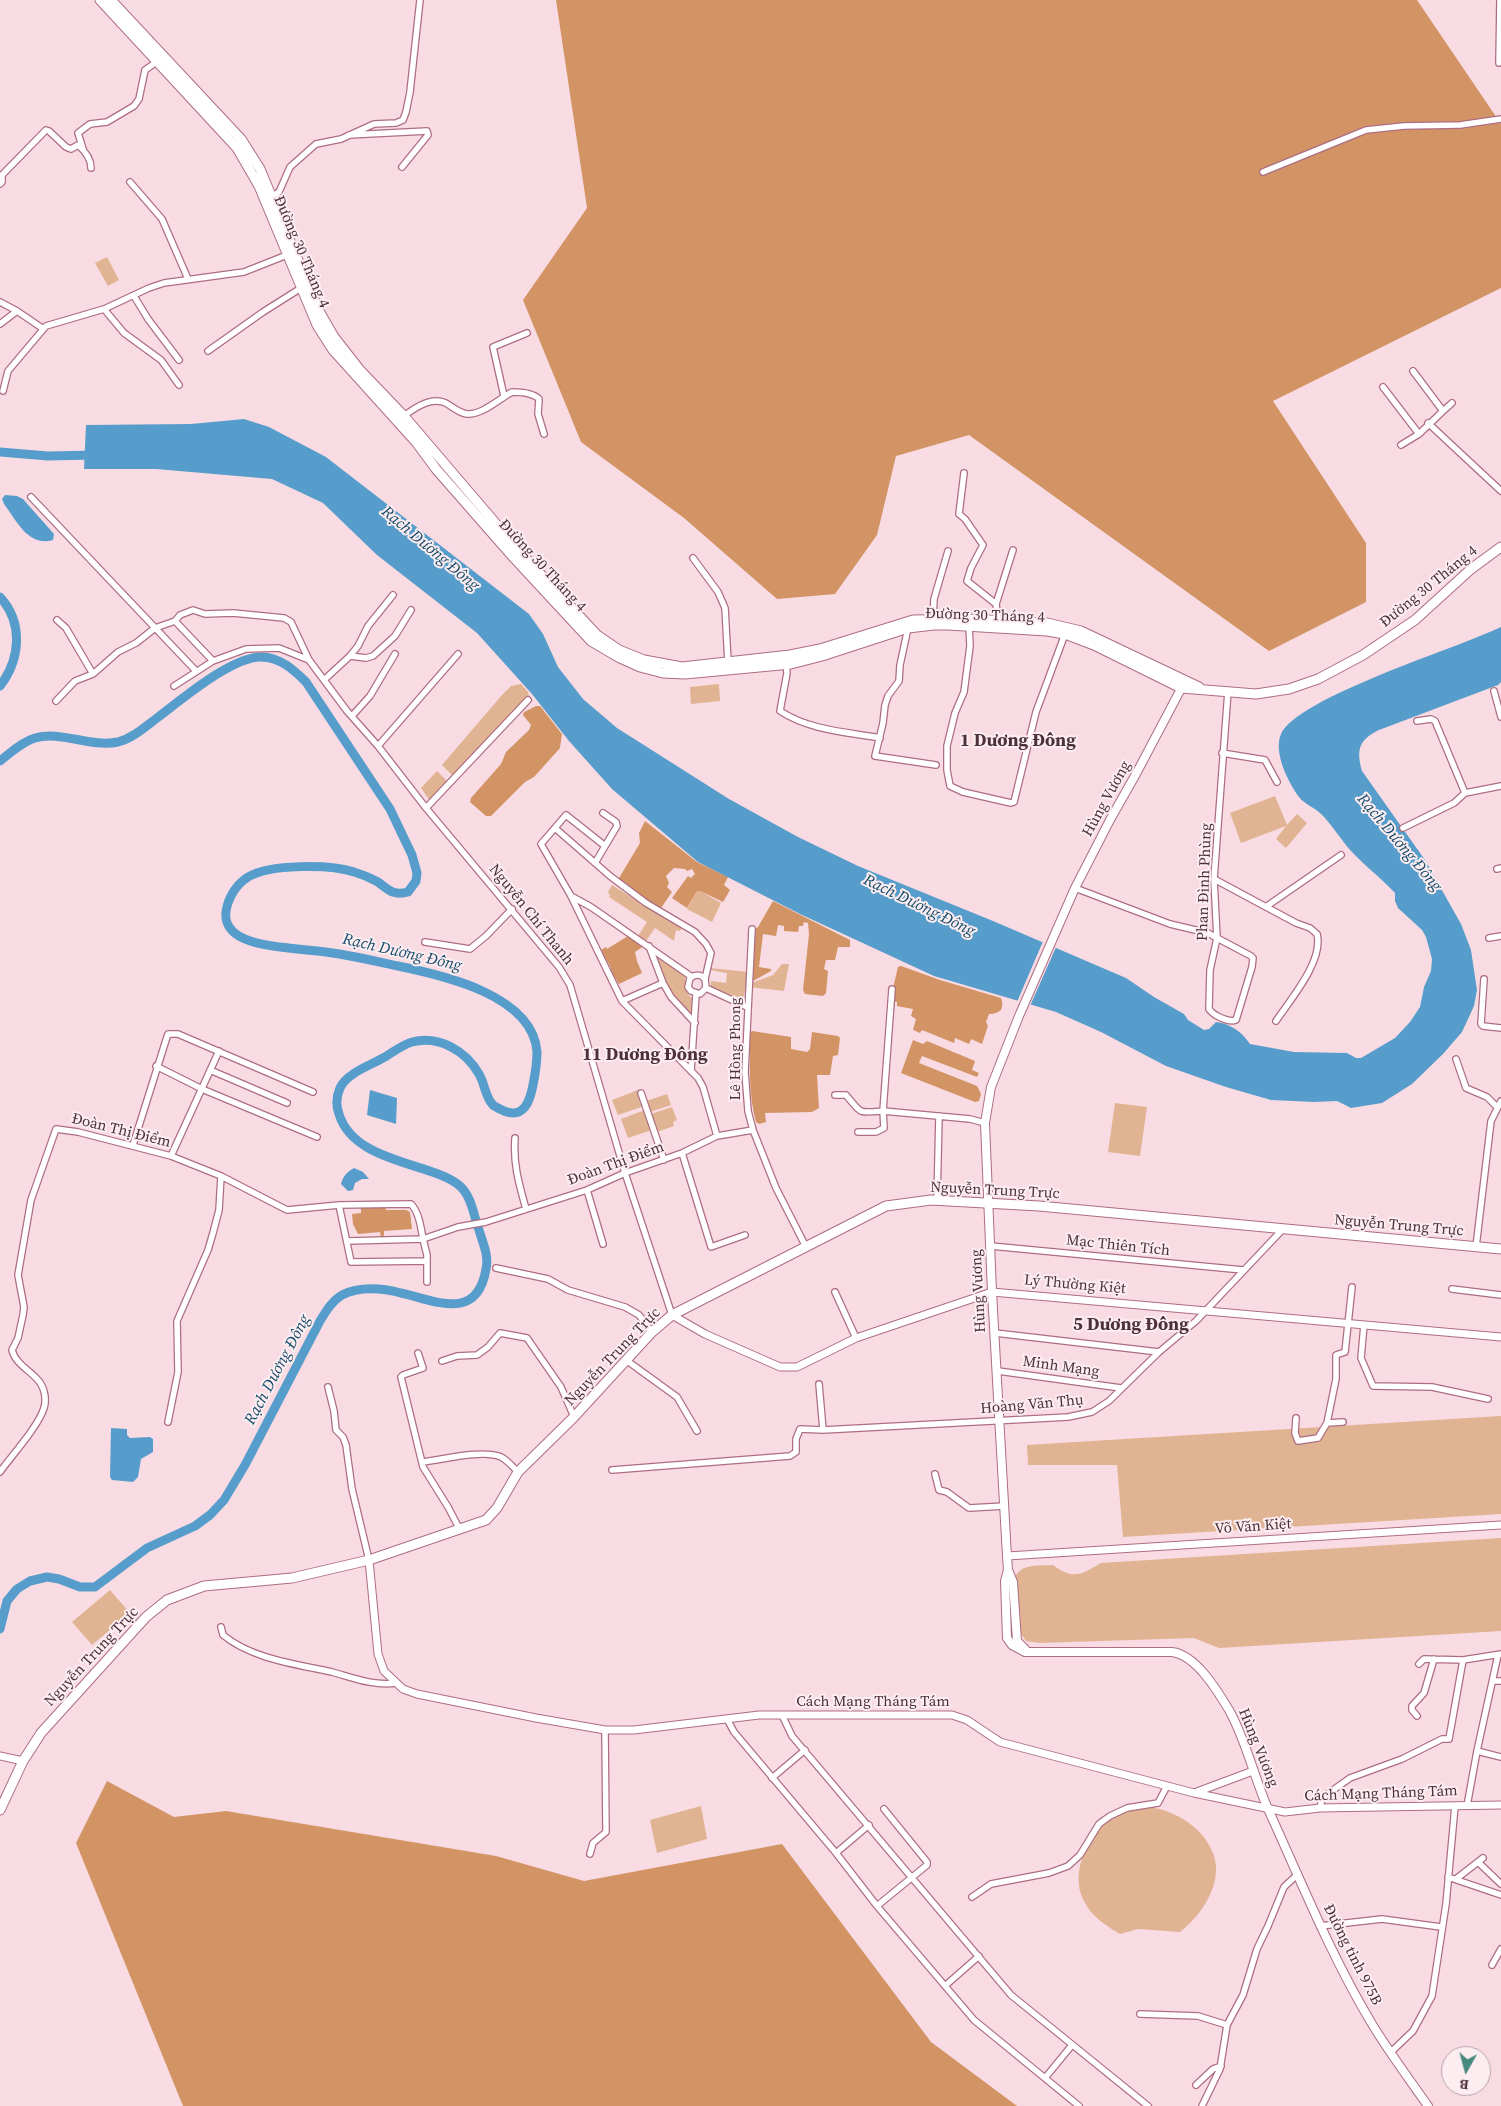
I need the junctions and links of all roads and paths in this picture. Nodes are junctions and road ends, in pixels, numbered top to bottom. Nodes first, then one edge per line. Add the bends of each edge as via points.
1 (100, 0) edge
2 (111, 0) edge
3 (420, 0) edge
4 (1500, 0) edge
5 (158, 61) junction
6 (1499, 63) dead end
7 (178, 77) junction
8 (1501, 119) edge
9 (225, 127) junction
10 (349, 135) junction
11 (84, 150) junction
12 (402, 166) dead end
13 (91, 168) dead end
14 (1263, 172) dead end
15 (130, 182) dead end
16 (0, 184) edge
17 (271, 198) junction
18 (290, 253) junction
19 (188, 279) junction
20 (301, 288) junction
21 (134, 296) junction
22 (0, 302) edge
23 (104, 309) junction
24 (17, 311) junction
25 (0, 324) edge
26 (42, 328) junction
27 (527, 333) dead end
28 (208, 351) dead end
29 (179, 360) dead end
30 (356, 371) junction
31 (1413, 371) dead end
32 (179, 385) dead end
33 (1384, 387) dead end
34 (3, 391) dead end
35 (504, 396) junction
36 (1452, 404) dead end
37 (1443, 410) junction
38 (404, 416) junction
39 (1428, 423) junction
40 (544, 434) dead end
41 (1419, 434) junction
42 (1400, 445) dead end
43 (440, 467) junction
44 (964, 473) dead end
45 (1501, 492) edge
46 (31, 497) dead end
47 (1501, 547) edge
48 (1013, 550) dead end
49 (948, 552) dead end
50 (693, 558) dead end
51 (393, 595) dead end
52 (996, 604) junction
53 (411, 610) dead end
54 (933, 619) junction
55 (57, 620) dead end
56 (998, 620) junction
57 (175, 621) junction
58 (969, 622) junction
59 (907, 625) junction
60 (155, 628) junction
61 (1067, 630) junction
62 (395, 654) dead end
63 (458, 654) dead end
64 (350, 656) junction
65 (309, 660) junction
66 (785, 660) junction
67 (213, 661) junction
68 (728, 662) junction
69 (196, 671) junction
70 (682, 671) junction
71 (94, 674) junction
72 (325, 679) junction
73 (1183, 685) junction
74 (174, 686) dead end
75 (1228, 691) junction
76 (1494, 691) dead end
77 (528, 700) dead end
78 (56, 701) dead end
79 (352, 716) junction
80 (1501, 717) edge
81 (1417, 721) dead end
82 (880, 738) junction
83 (378, 746) junction
84 (1222, 753) junction
85 (936, 765) dead end
86 (1277, 782) dead end
87 (1501, 786) edge
88 (1465, 793) junction
89 (426, 808) junction
90 (603, 813) dead end
91 (555, 828) junction
92 (1403, 828) dead end
93 (605, 846) junction
94 (1341, 855) dead end
95 (595, 863) junction
96 (1214, 879) junction
97 (1075, 888) junction
98 (571, 896) junction
99 (1268, 906) junction
100 (512, 909) junction
101 (752, 928) dead end
102 (1501, 936) edge
103 (1217, 938) junction
104 (1489, 938) dead end
105 (426, 942) dead end
106 (649, 946) junction
107 (692, 977) junction
108 (705, 979) junction
109 (1484, 979) dead end
110 (663, 983) junction
111 (706, 988) junction
112 (892, 989) dead end
113 (696, 994) junction
114 (622, 1001) junction
115 (747, 1007) junction
116 (1276, 1021) dead end
117 (695, 1023) junction
118 (1501, 1028) edge
119 (219, 1051) junction
120 (1456, 1059) dead end
121 (156, 1066) junction
122 (210, 1070) junction
123 (691, 1072) junction
124 (202, 1089) junction
125 (313, 1092) dead end
126 (641, 1093) dead end
127 (834, 1095) dead end
128 (1501, 1101) edge
129 (287, 1104) dead end
130 (1497, 1107) junction
131 (883, 1111) junction
132 (939, 1116) junction
133 (985, 1123) junction
134 (753, 1130) junction
135 (858, 1132) dead end
136 (717, 1136) junction
137 (317, 1137) dead end
138 (515, 1138) dead end
139 (132, 1145) junction
140 (682, 1153) junction
141 (171, 1156) junction
142 (664, 1160) junction
143 (625, 1173) junction
144 (221, 1176) junction
145 (587, 1190) junction
146 (937, 1200) junction
147 (989, 1203) junction
148 (339, 1205) junction
149 (526, 1209) junction
150 (1283, 1229) junction
151 (745, 1235) dead end
152 (423, 1239) junction
153 (347, 1241) junction
154 (602, 1244) dead end
155 (991, 1246) junction
156 (806, 1247) junction
157 (1476, 1247) junction
158 (1501, 1249) edge
159 (427, 1261) junction
160 (496, 1268) dead end
161 (1244, 1270) junction
162 (427, 1282) dead end
163 (1352, 1287) dead end
164 (1452, 1288) dead end
165 (834, 1292) dead end
166 (992, 1292) junction
167 (1501, 1295) edge
168 (1206, 1310) junction
169 (672, 1316) junction
170 (1348, 1323) junction
171 (1364, 1325) junction
172 (652, 1332) junction
173 (995, 1332) junction
174 (1501, 1337) edge
175 (856, 1338) junction
176 (1159, 1352) junction
177 (418, 1353) dead end
178 (626, 1360) junction
179 (442, 1361) dead end
180 (998, 1371) junction
181 (819, 1384) dead end
182 (328, 1388) dead end
183 (1122, 1388) junction
184 (1488, 1399) dead end
185 (574, 1417) junction
186 (1296, 1418) dead end
187 (1000, 1421) junction
188 (168, 1422) dead end
189 (1343, 1422) dead end
190 (1327, 1423) junction
191 (823, 1430) junction
192 (697, 1431) dead end
193 (422, 1462) junction
194 (612, 1470) dead end
195 (0, 1472) edge
196 (518, 1472) junction
197 (936, 1474) dead end
198 (1005, 1506) junction
199 (1501, 1525) edge
200 (460, 1530) junction
201 (1007, 1556) junction
202 (368, 1560) junction
203 (221, 1627) dead end
204 (1500, 1654) edge
205 (1434, 1659) junction
206 (1463, 1660) junction
207 (1419, 1664) dead end
208 (1493, 1681) junction
209 (1501, 1681) edge
210 (396, 1683) junction
211 (782, 1715) junction
212 (1417, 1716) dead end
213 (727, 1719) junction
214 (605, 1730) junction
215 (805, 1750) junction
216 (1477, 1751) junction
217 (0, 1756) edge
218 (1501, 1756) edge
219 (23, 1761) junction
220 (1252, 1771) junction
221 (772, 1778) junction
222 (1167, 1786) junction
223 (1194, 1793) junction
224 (1501, 1805) edge
225 (1455, 1806) junction
226 (1467, 1806) junction
227 (1268, 1807) junction
228 (884, 1808) dead end
229 (1320, 1808) junction
230 (0, 1810) edge
231 (869, 1825) junction
232 (836, 1853) junction
233 (590, 1854) dead end
234 (1298, 1874) junction
235 (912, 1877) junction
236 (1448, 1877) junction
237 (1456, 1879) junction
238 (1501, 1884) edge
239 (1501, 1895) edge
240 (972, 1897) dead end
241 (877, 1906) junction
242 (1320, 1926) junction
243 (1441, 1928) junction
244 (1501, 1949) edge
245 (979, 1956) junction
246 (1492, 1965) dead end
247 (946, 1985) junction
248 (1140, 2014) dead end
249 (1227, 2024) junction
250 (1072, 2045) junction
251 (1391, 2052) junction
252 (1221, 2066) junction
253 (1045, 2078) junction
254 (1196, 2085) dead end
255 (1080, 2106) edge
256 (1148, 2106) edge
257 (1202, 2106) edge
258 (1428, 2106) edge

1 - 5 main road, Đường 30 Tháng 4
2 - 7 main road, Đường 30 Tháng 4
3 - 10 street via 405,117 396,124 374,124
4 - 6 street
5 - 7 main road, Đường 30 Tháng 4
5 - 11 street via 145,70 139,99 134,106 107,122 90,124 79,133
7 - 9 main road, Đường 30 Tháng 4
8 - 14 street via 1460,125 1366,130
9 - 17 main road, Đường 30 Tháng 4 via 253,157
9 - 18 main road, Đường 30 Tháng 4 via 249,167
10 - 12 street via 427,131 428,135
10 - 17 street via 311,148 290,167 279,192
11 - 13 street
11 - 16 street via 78,145 71,149 66,147 46,130 2,175
15 - 19 street via 162,219
17 - 18 main road, Đường 30 Tháng 4
18 - 19 street via 244,272
18 - 20 main road, Đường 30 Tháng 4
18 - 30 main road, Đường 30 Tháng 4 via 329,328
19 - 21 street via 164,283
20 - 28 street
20 - 30 main road, Đường 30 Tháng 4 via 316,325
21 - 23 street
21 - 29 street
22 - 24 street
23 - 26 street
23 - 32 street via 124,334 161,360
24 - 25 street
24 - 26 street
26 - 34 street via 8,371
27 - 35 street via 493,346
30 - 38 main road, Đường 30 Tháng 4
30 - 43 main road, Đường 30 Tháng 4
31 - 37 street
33 - 41 street
35 - 38 street via 473,414 437,400
35 - 40 street via 518,392 538,397 538,414
36 - 37 street
37 - 39 street
38 - 43 main road, Đường 30 Tháng 4
39 - 41 street
39 - 45 street
41 - 42 street
43 - 70 main road, Đường 30 Tháng 4 via 594,638 644,660
44 - 52 street via 959,514 983,545 967,581
46 - 60 street
47 - 75 main road, Đường 30 Tháng 4 via 1401,630 1325,676 1288,689 1256,694
48 - 52 street
49 - 54 street via 934,599
50 - 68 street via 718,592 725,608
51 - 64 street via 368,626
52 - 56 street
53 - 64 street via 395,636 373,656
54 - 58 main road, Đường 30 Tháng 4
54 - 59 main road, Đường 30 Tháng 4
55 - 71 street via 66,628
56 - 58 main road, Đường 30 Tháng 4
56 - 61 main road, Đường 30 Tháng 4
57 - 60 street
57 - 65 street via 180,615 193,610 205,614 284,618 290,622
57 - 67 street
58 - 59 main road, Đường 30 Tháng 4
58 - 61 main road, Đường 30 Tháng 4 via 1048,631
58 - 61 street via 970,646 964,692 947,746 950,786 1011,803 1014,802 1036,712
59 - 66 main road, Đường 30 Tháng 4
59 - 82 street via 899,681 888,696
60 - 69 street
60 - 71 street via 118,652
61 - 73 main road, Đường 30 Tháng 4
62 - 79 street via 370,696
63 - 83 street
64 - 72 street
65 - 67 street via 270,647 246,649
65 - 72 street, Nguyễn Chí Thanh
66 - 68 main road, Đường 30 Tháng 4
66 - 70 main road, Đường 30 Tháng 4
66 - 82 street via 787,673 780,710 787,716 809,726
67 - 69 street
68 - 70 main road, Đường 30 Tháng 4
69 - 74 street
71 - 78 street via 75,681
72 - 79 street, Nguyễn Chí Thanh
73 - 75 main road, Đường 30 Tháng 4
73 - 97 main road, Hùng Vương
75 - 84 street, Phan Đình Phùng
76 - 80 street
77 - 89 street
79 - 83 street, Nguyễn Chí Thanh
81 - 88 street via 1435,721
82 - 85 street via 876,758
83 - 89 street, Nguyễn Chí Thanh
84 - 86 street via 1265,760
84 - 96 street, Phan Đình Phùng
87 - 88 street
88 - 92 street via 1454,803
89 - 100 street, Nguyễn Chí Thanh
90 - 93 street via 617,826
91 - 93 street via 568,813
91 - 95 street
91 - 98 street via 541,846
93 - 95 street
94 - 99 street
95 - 108 street via 646,903 695,932 711,953
96 - 99 street
96 - 103 street, Phan Đình Phùng
97 - 103 street
97 - 133 main road, Hùng Vương via 991,1087
98 - 106 street via 592,906
98 - 114 street
99 - 116 street via 1313,930 1318,939 1308,974
100 - 105 street via 470,949
100 - 143 street, Nguyễn Chí Thanh via 559,966 570,985
101 - 115 street, Lê Hồng Phong
102 - 104 street
103 - 103 street, Phan Đình Phùng via 1210,970 1209,1009 1234,1022 1253,958
106 - 107 street
106 - 110 street
107 - 108 street
107 - 113 street via 688,987
108 - 111 street
109 - 118 street via 1481,1024
110 - 114 street
110 - 117 street
111 - 113 street
111 - 115 street
112 - 131 street
113 - 117 street
114 - 123 street
115 - 134 street, Lê Hồng Phong via 746,1084
117 - 123 street
119 - 121 street via 171,1033
119 - 122 street
119 - 125 street
120 - 130 street via 1466,1088 1487,1097
121 - 124 street
121 - 139 street
122 - 124 street
122 - 129 street
123 - 136 street via 703,1087
124 - 137 street
124 - 141 street
126 - 142 street
127 - 131 street via 846,1095 852,1105 864,1112
128 - 130 street
130 - 157 street via 1491,1121
131 - 132 street
131 - 135 street via 884,1128 876,1132
132 - 133 street via 970,1118
132 - 146 street
133 - 147 main road, Hùng Vương
134 - 136 street, Đoàn Thị Điểm
134 - 156 street, Lê Hồng Phong via 776,1188
136 - 140 street, Đoàn Thị Điểm
138 - 149 street via 516,1177
139 - 141 street, Đoàn Thị Điểm
139 - 195 street, Đoàn Thị Điểm via 54,1130 28,1217 18,1275 24,1307 21,1330 12,1350 17,1361 40,1382 45,1403 41,1415
140 - 142 street, Đoàn Thị Điểm
140 - 151 street via 711,1247
141 - 144 street, Đoàn Thị Điểm
142 - 143 street, Đoàn Thị Điểm
143 - 145 street, Đoàn Thị Điểm
143 - 169 street, Nguyễn Chí Thanh
144 - 148 street, Đoàn Thị Điểm via 287,1210
144 - 188 street via 219,1210 213,1233 177,1321 178,1372
145 - 149 street, Đoàn Thị Điểm
145 - 154 street
146 - 147 main road, Nguyễn Trung Trực
146 - 156 main road, Nguyễn Trung Trực via 886,1206
147 - 150 main road, Nguyễn Trung Trực
147 - 155 main road, Hùng Vương
148 - 152 street, Đoàn Thị Điểm via 410,1204
148 - 153 street
149 - 152 street, Đoàn Thị Điểm
150 - 157 main road, Nguyễn Trung Trực
150 - 161 street, Hoàng Văn Thụ
152 - 153 street
152 - 159 street
153 - 159 street via 352,1263
155 - 161 street, Mạc Thiên Tích
155 - 166 main road, Hùng Vương
156 - 169 main road, Nguyễn Trung Trực
157 - 158 main road, Nguyễn Trung Trực
159 - 162 street
160 - 172 street via 548,1279 564,1289 625,1307
161 - 168 street, Hoàng Văn Thụ
163 - 170 street
164 - 167 street
165 - 175 street
166 - 168 street, Lý Thường Kiệt
166 - 173 main road, Hùng Vương
166 - 175 street, Lý Thường Kiệt
168 - 170 street, Lý Thường Kiệt
168 - 176 street, Hoàng Văn Thụ
169 - 172 main road, Nguyễn Trung Trực
169 - 175 street, Lý Thường Kiệt via 780,1367 797,1367
170 - 171 street, Lý Thường Kiệt
170 - 190 street via 1345,1352 1336,1357 1336,1379
171 - 174 street, Lý Thường Kiệt
171 - 184 street via 1361,1358 1373,1386 1426,1386
172 - 178 main road, Nguyễn Trung Trực
173 - 176 street
173 - 180 main road, Hùng Vương
176 - 183 street, Hoàng Văn Thụ
177 - 193 street via 423,1368 401,1377
178 - 185 main road, Nguyễn Trung Trực
178 - 192 street via 677,1397
179 - 185 street via 478,1355 500,1334 528,1338 561,1387
180 - 183 street, Minh Mạng
180 - 187 main road, Hùng Vương
181 - 191 street
182 - 202 street via 336,1430 346,1445
183 - 187 street, Hoàng Văn Thụ via 1102,1407 1082,1415
185 - 196 main road, Nguyễn Trung Trực
186 - 190 street via 1298,1441 1318,1438
187 - 191 street, Hoàng Văn Thụ
187 - 198 main road, Hùng Vương
189 - 190 street
191 - 194 street, Hoàng Văn Thụ via 800,1428 796,1452 790,1456
193 - 196 street via 496,1455
193 - 200 street
196 - 200 main road, Nguyễn Trung Trực via 491,1516
197 - 198 street via 938,1490 947,1492 965,1507
198 - 201 main road, Hùng Vương
199 - 201 street, Võ Văn Kiệt
200 - 202 main road, Nguyễn Trung Trực
201 - 220 main road, Hùng Vương via 1013,1582 1017,1641 1023,1648 1033,1652 1172,1652 1187,1657 1202,1671 1236,1724
202 - 210 street, Cách Mạng Tháng Tám via 378,1654 384,1671
202 - 219 main road, Nguyễn Trung Trực via 292,1578 204,1586 167,1600 146,1617 88,1679 41,1733
203 - 210 street via 229,1640 257,1654 370,1683
204 - 206 street
204 - 208 street
205 - 206 street
205 - 207 street via 1424,1659
205 - 212 street via 1424,1693 1412,1706
206 - 229 street via 1449,1739 1442,1739 1402,1759 1350,1778 1322,1798
208 - 209 street
208 - 216 street
210 - 214 street, Cách Mạng Tháng Tám via 417,1694
211 - 213 street, Cách Mạng Tháng Tám
211 - 215 street via 792,1736
211 - 222 street, Cách Mạng Tháng Tám via 952,1715 966,1720 1000,1742
213 - 214 street, Cách Mạng Tháng Tám via 634,1730
213 - 221 street
214 - 233 street via 606,1832 593,1843
215 - 221 street
215 - 231 street
216 - 218 street
216 - 226 street
217 - 219 street
219 - 230 main road, Nguyễn Trung Trực
220 - 223 street
220 - 227 main road, Hùng Vương
221 - 232 street
222 - 223 street, Cách Mạng Tháng Tám
222 - 240 street via 1158,1803 1127,1808 1099,1824 1080,1855 1068,1866 1049,1873 990,1884
223 - 227 street, Cách Mạng Tháng Tám
224 - 226 street, Cách Mạng Tháng Tám
225 - 226 street, Cách Mạng Tháng Tám
225 - 229 street, Cách Mạng Tháng Tám
225 - 236 street
227 - 229 street, Cách Mạng Tháng Tám via 1285,1812
227 - 234 main road, Đường tỉnh 975B
228 - 235 street via 927,1862
231 - 232 street
231 - 235 street
232 - 241 street
234 - 242 main road, Đường tỉnh 975B
234 - 249 street via 1284,1886 1257,1949 1243,1995
235 - 241 street
235 - 245 street
236 - 237 street
236 - 243 street
237 - 238 street via 1481,1860
237 - 239 street
241 - 247 street
242 - 243 street via 1382,1919
242 - 251 main road, Đường tỉnh 975B
243 - 251 street via 1432,1996 1412,2032
244 - 246 street
245 - 247 street
245 - 250 street via 1011,1995
247 - 253 street via 974,2020
248 - 249 street via 1198,2016
249 - 252 street
250 - 253 street
250 - 256 street
251 - 258 main road, Đường tỉnh 975B
252 - 254 street
252 - 257 street
253 - 255 street

